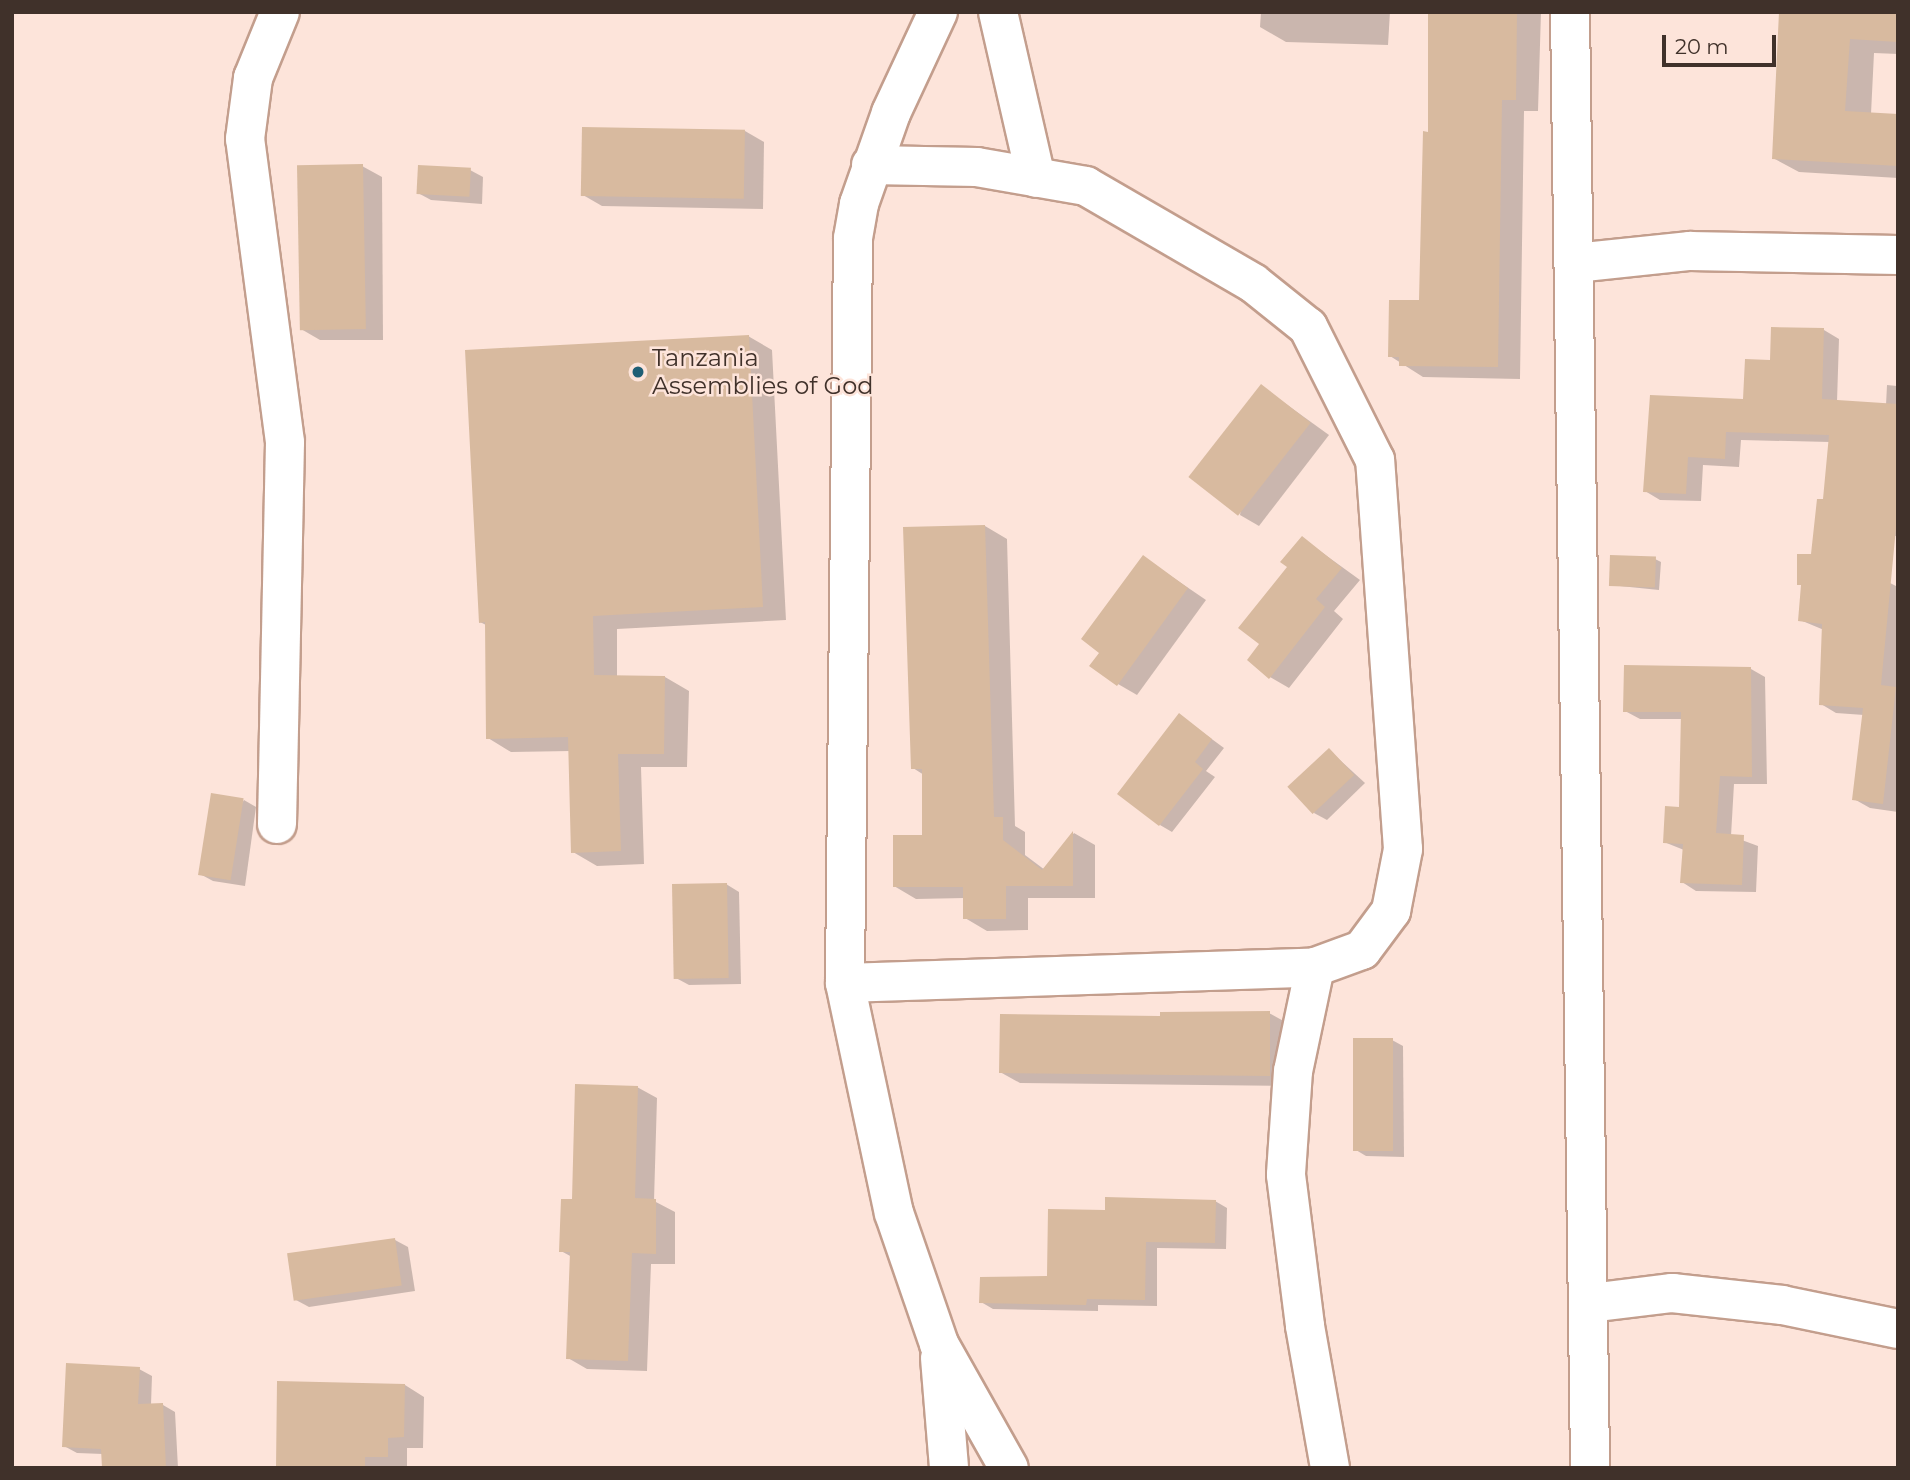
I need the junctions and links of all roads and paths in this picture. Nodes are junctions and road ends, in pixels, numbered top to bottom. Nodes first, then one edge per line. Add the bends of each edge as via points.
1 (280, 12) edge
2 (938, 12) edge
3 (998, 12) edge
4 (1570, 12) edge
5 (872, 165) junction
6 (1036, 177) junction
7 (1898, 255) edge
8 (1575, 263) junction
9 (277, 824) dead end
10 (1315, 967) junction
11 (845, 983) junction
12 (1590, 1303) junction
13 (1898, 1329) edge
14 (939, 1344) junction
15 (949, 1468) edge
16 (1009, 1468) edge
17 (1330, 1468) edge
18 (1590, 1468) edge

1 - 9 street via 253,78 245,139 285,442
2 - 5 street
3 - 6 street
4 - 8 street
5 - 6 street via 976,167
5 - 11 street via 853,237
6 - 10 street via 1086,186 1253,283 1308,327 1375,460 1403,849 1391,911 1362,950
7 - 8 street via 1690,251
8 - 12 street
10 - 11 street
10 - 17 street via 1293,1072 1286,1175
11 - 14 street via 894,1213
12 - 13 street via 1672,1293 1782,1305
12 - 18 street
14 - 15 street
14 - 16 street

